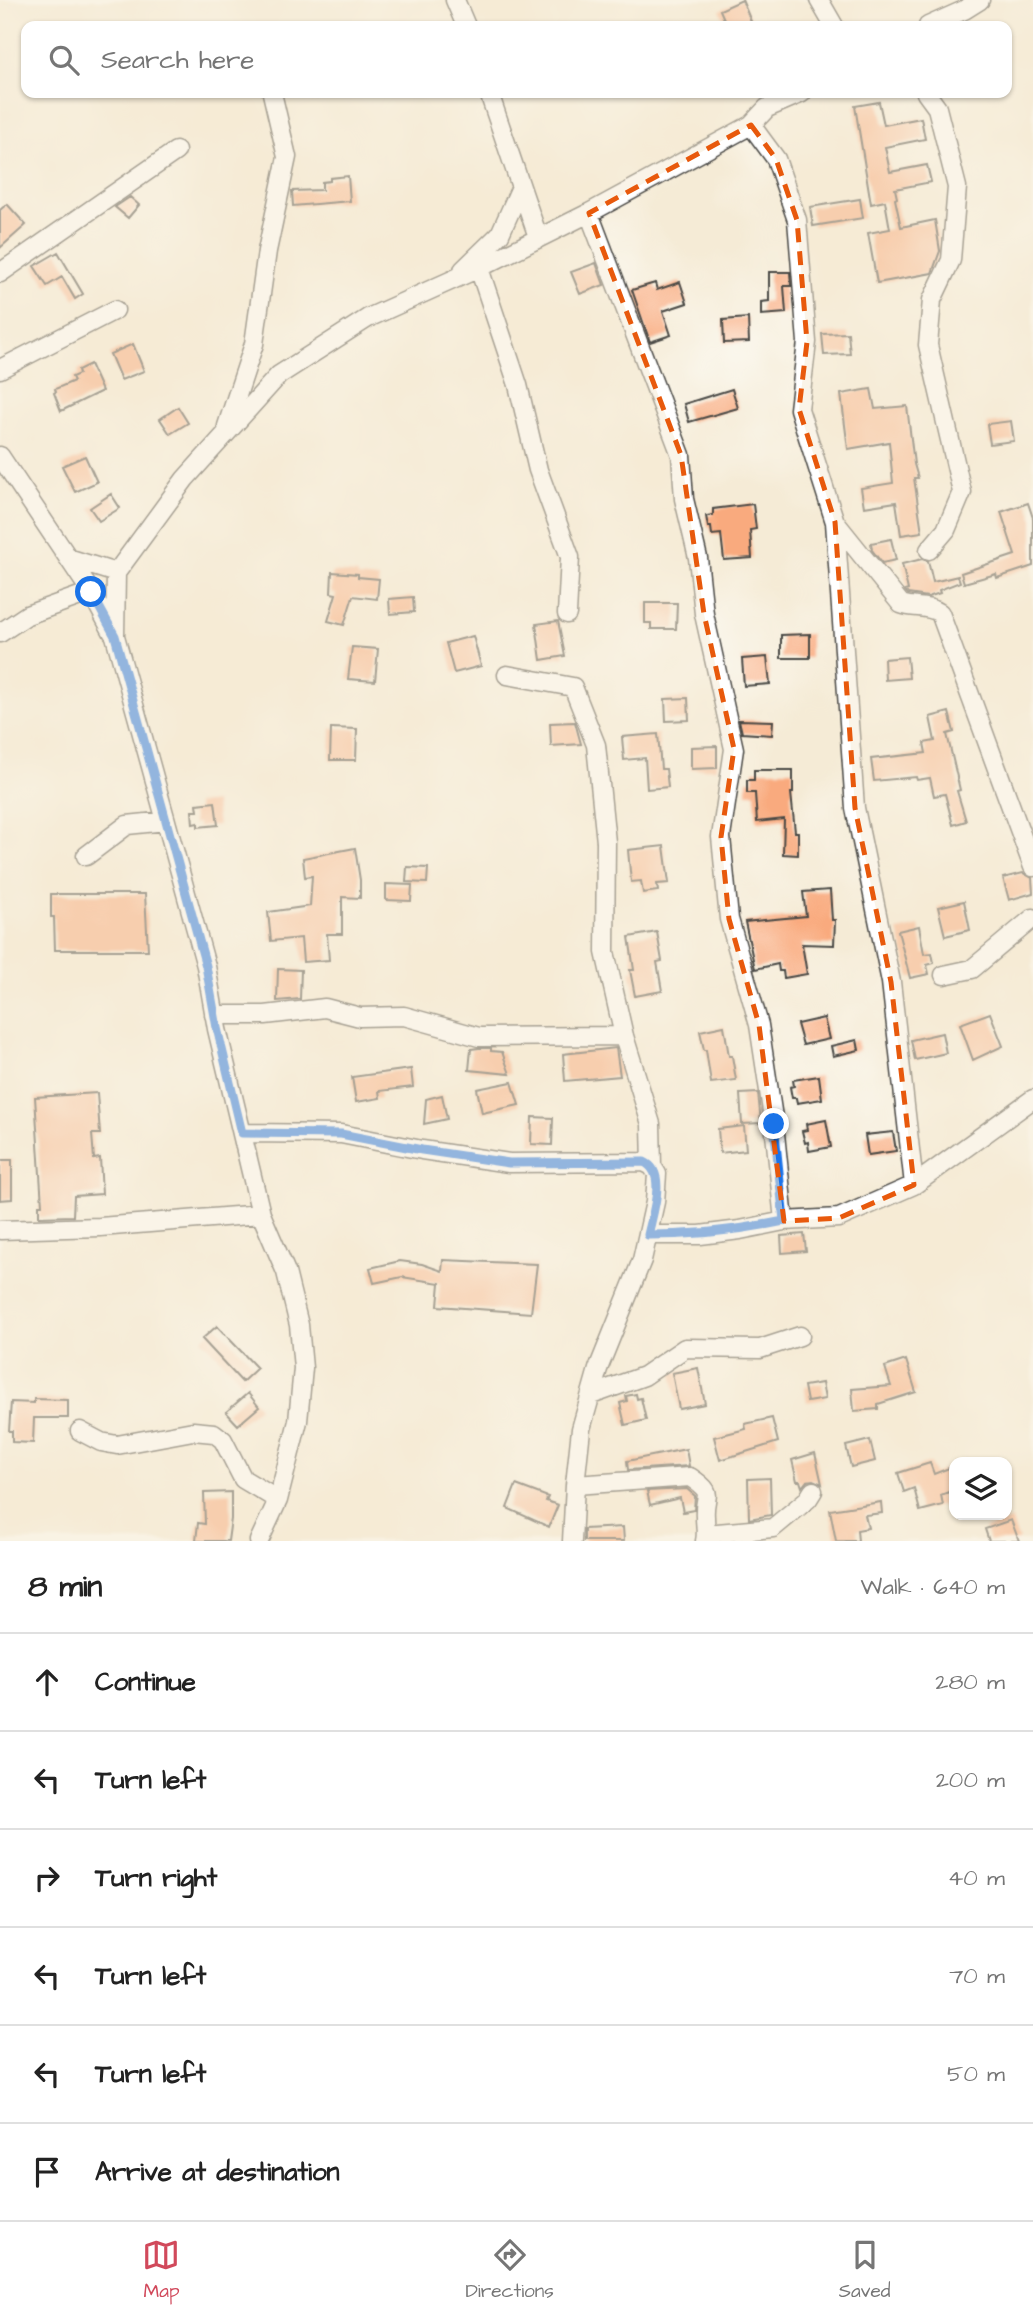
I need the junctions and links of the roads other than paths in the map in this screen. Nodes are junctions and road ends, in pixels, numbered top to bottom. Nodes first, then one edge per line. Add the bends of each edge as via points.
1 (455, 0) edge
2 (819, 0) edge
3 (980, 0) edge
4 (464, 21) edge
5 (831, 21) edge
6 (939, 21) edge
7 (273, 98) edge
8 (491, 98) edge
9 (790, 98) edge
10 (929, 98) edge
11 (751, 125) junction
12 (176, 151) dead end
13 (521, 187) junction
14 (589, 213) junction
15 (538, 237) junction
16 (479, 268) junction
17 (0, 273) edge
18 (453, 279) junction
19 (114, 310) dead end
20 (0, 369) edge
21 (224, 433) junction
22 (3, 464) edge
23 (835, 522) junction
24 (929, 550) dead end
25 (68, 558) junction
26 (116, 573) junction
27 (91, 592) junction
28 (568, 614) dead end
29 (0, 634) edge
30 (115, 636) junction
31 (507, 675) dead end
32 (166, 821) junction
33 (86, 856) dead end
34 (1033, 867) edge
35 (1033, 918) edge
36 (944, 975) dead end
37 (214, 1015) junction
38 (624, 1036) junction
39 (1033, 1099) edge
40 (242, 1133) junction
41 (652, 1166) junction
42 (914, 1185) junction
43 (261, 1214) junction
44 (784, 1221) junction
45 (0, 1230) edge
46 (648, 1235) junction
47 (800, 1336) dead end
48 (591, 1395) junction
49 (80, 1431) dead end
50 (575, 1485) junction
51 (813, 1491) dead end
52 (278, 1500) junction
53 (705, 1538) edge
54 (259, 1541) edge
55 (572, 1541) edge

1 - 4 street
2 - 5 street
3 - 6 street
7 - 21 street via 287,157 254,344
8 - 13 street
9 - 11 street via 767,108
10 - 24 street via 957,187 951,260 932,300 928,345 962,492 946,530
11 - 14 street
11 - 23 street via 776,159 797,220 807,342 799,409
12 - 17 street
13 - 15 street
13 - 18 street via 500,234
14 - 15 street
14 - 44 street via 681,455 704,614 733,749 721,837 729,919 759,1026
15 - 16 street
16 - 18 street
16 - 28 street via 518,385 538,470 570,557
18 - 21 street via 368,318 279,375
19 - 20 street
21 - 26 street via 184,479
22 - 25 street
23 - 34 street via 901,604 940,613
23 - 42 street via 855,808 891,982
25 - 26 street
25 - 27 street
26 - 30 street
27 - 29 street via 27,615
27 - 30 street
30 - 32 street
31 - 38 street via 573,687 596,745 606,842 605,952
32 - 33 street via 127,825
32 - 37 street via 206,966
35 - 36 street via 972,969
37 - 38 street via 325,1008 360,1017 404,1016 479,1037
37 - 40 street
38 - 41 street via 651,1124
39 - 42 street
40 - 41 street via 341,1134 509,1163 644,1162
40 - 43 street
41 - 46 street via 657,1174
42 - 44 street via 839,1218
43 - 45 street
43 - 52 street via 286,1272 299,1325 303,1368 298,1421
44 - 46 street via 700,1235
46 - 48 street
47 - 48 street via 760,1349 685,1348 644,1376
48 - 50 street via 581,1429
49 - 52 street via 117,1446 193,1432 214,1433 223,1440 243,1479
50 - 53 street via 690,1477 703,1486 708,1498
50 - 55 street
51 - 53 street via 773,1528
52 - 54 street

